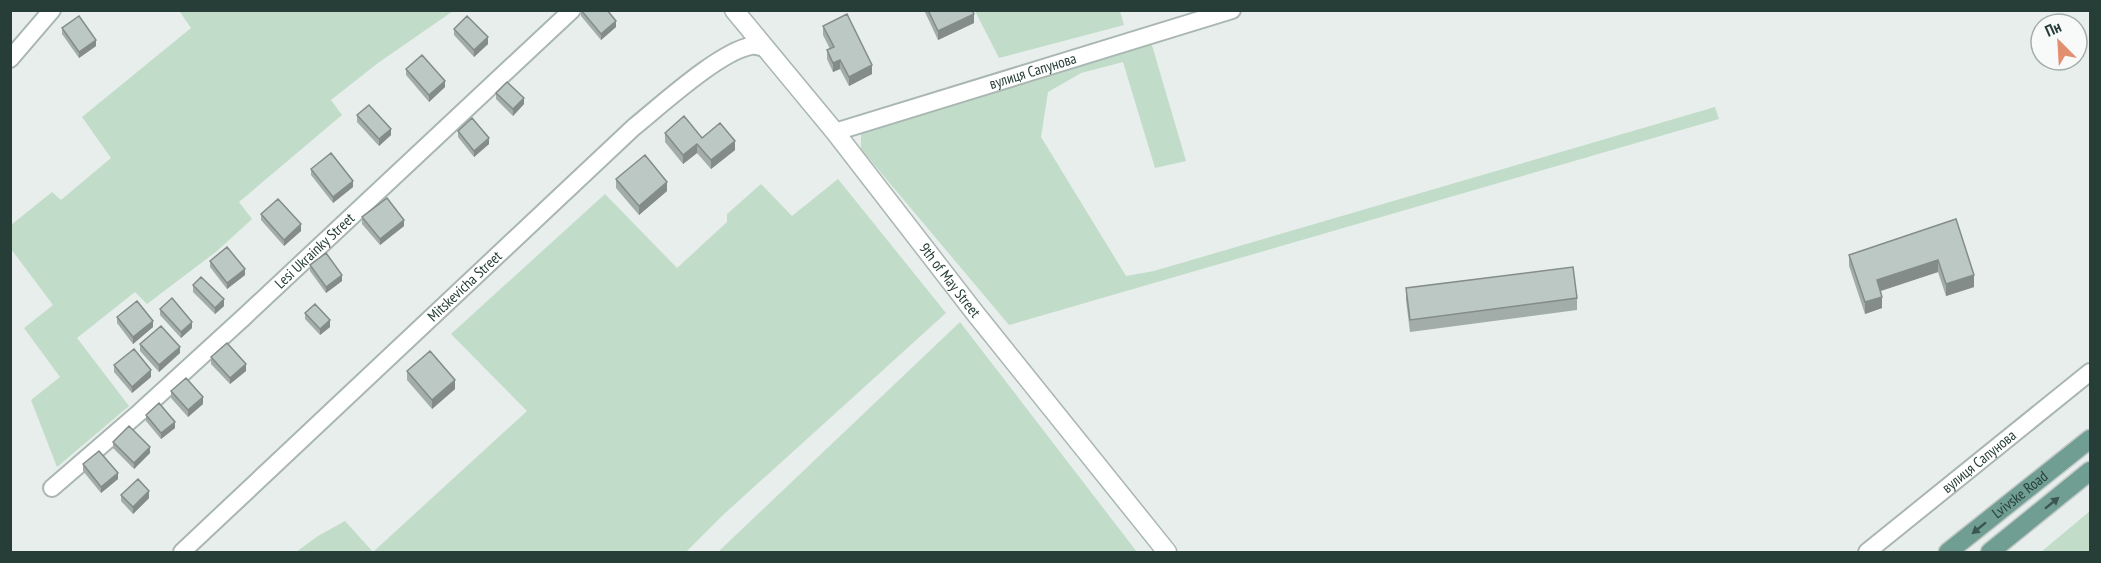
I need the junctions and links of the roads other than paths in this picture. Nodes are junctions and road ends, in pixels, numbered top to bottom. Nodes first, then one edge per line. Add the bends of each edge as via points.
1 (52, 10) edge
2 (572, 10) edge
3 (734, 10) edge
4 (1232, 10) edge
5 (765, 48) junction
6 (10, 59) edge
7 (835, 132) junction
8 (2091, 372) edge
9 (2091, 440) edge
10 (2091, 471) edge
11 (52, 488) dead end
12 (182, 552) edge
13 (1167, 552) edge
14 (1867, 552) edge
15 (1948, 552) edge
16 (1990, 552) edge

1 - 6 street
2 - 11 street, Lesi Ukrainky Street via 244,317
3 - 5 street, 9th of May Street
4 - 7 street, вулиця Сапунова
5 - 7 street, 9th of May Street
5 - 12 street, Mitskevicha Street via 752,46 732,53 634,127
7 - 13 street, 9th of May Street
8 - 14 street, вулиця Сапунова
9 -> 15 main road, Lvivske Road
16 -> 10 main road, Lvivske Road

